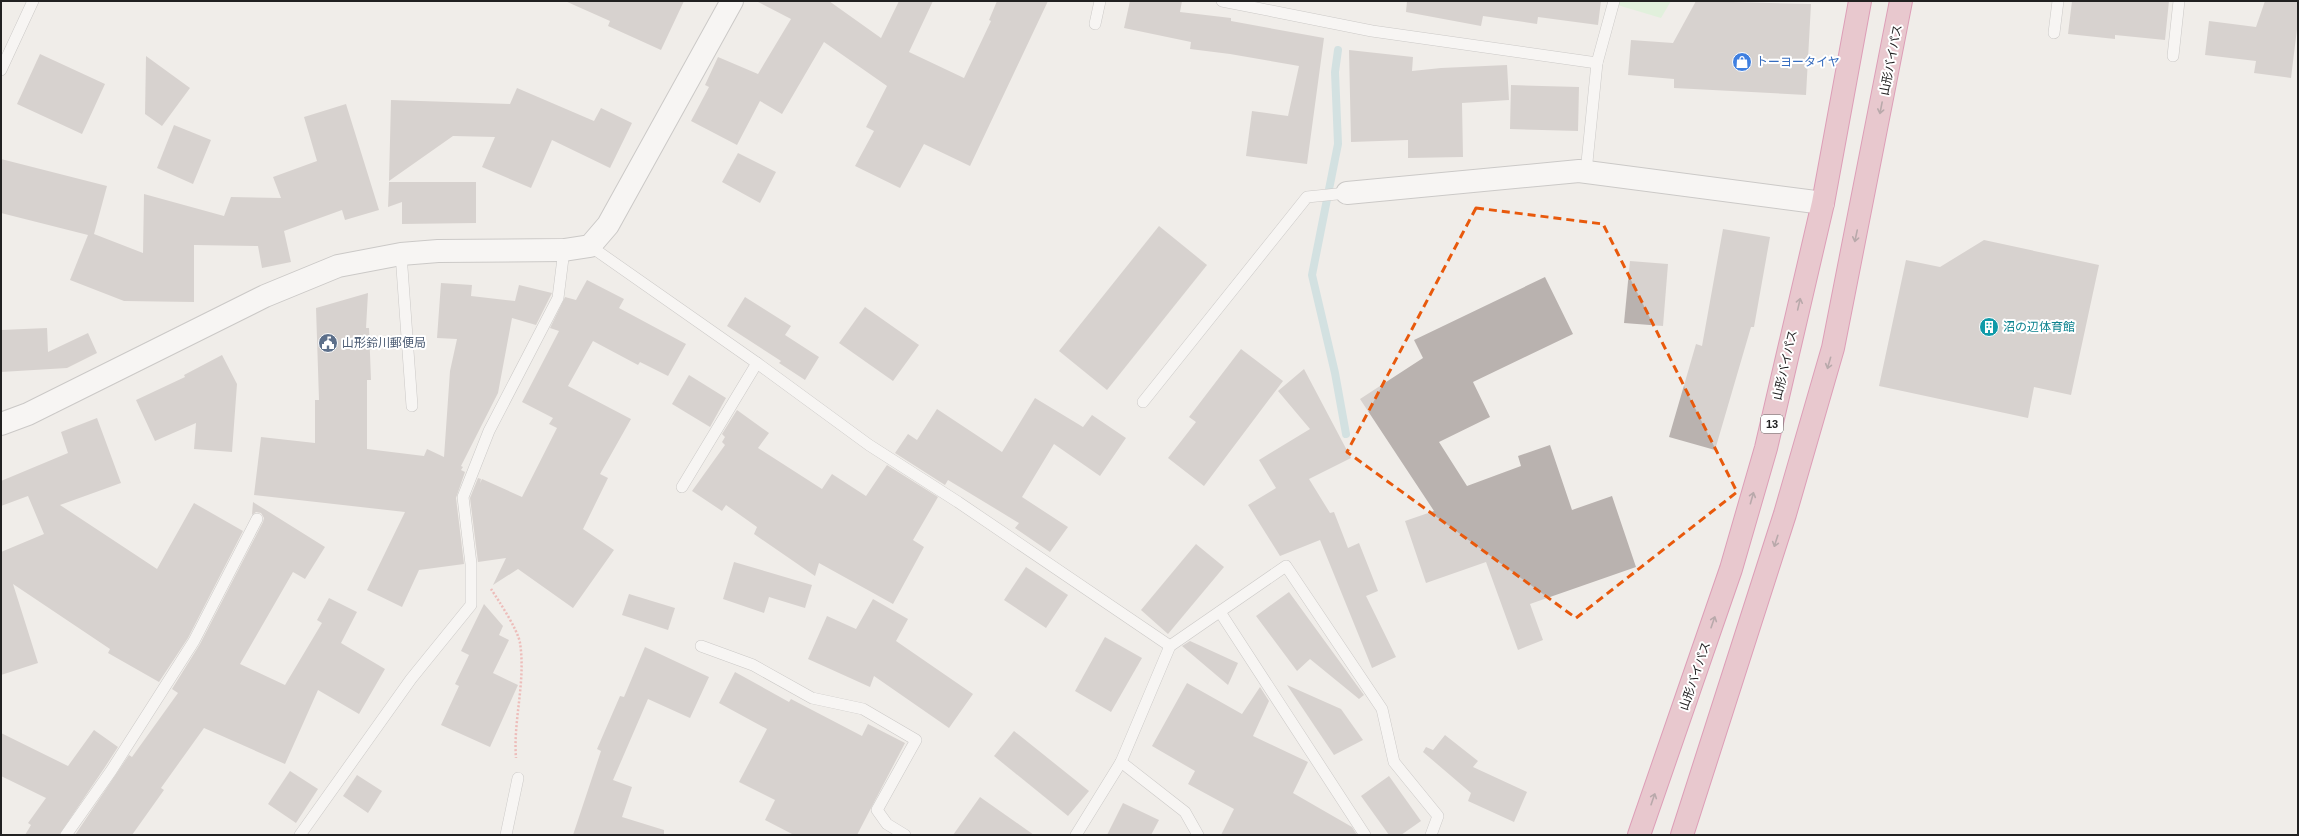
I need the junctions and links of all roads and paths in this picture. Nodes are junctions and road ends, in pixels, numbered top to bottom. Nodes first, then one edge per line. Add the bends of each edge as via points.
1 (32, 1) edge
2 (732, 1) edge
3 (1100, 1) edge
4 (1222, 1) edge
5 (1614, 1) edge
6 (1860, 1) edge
7 (1901, 1) edge
8 (2058, 1) edge
9 (2179, 1) edge
10 (1095, 24) dead end
11 (2054, 33) dead end
12 (2173, 56) dead end
13 (1597, 63) junction
14 (1, 70) edge
15 (1586, 172) junction
16 (1347, 193) joint
17 (1823, 203) junction
18 (590, 246) junction
19 (564, 250) junction
20 (401, 254) junction
21 (757, 363) junction
22 (1144, 402) dead end
23 (412, 406) dead end
24 (1, 424) edge
25 (682, 487) dead end
26 (257, 519) dead end
27 (489, 585) dead end
28 (1220, 612) junction
29 (701, 646) dead end
30 (1170, 646) junction
31 (1121, 762) junction
32 (518, 778) joint
33 (66, 835) edge
34 (300, 835) edge
35 (506, 835) edge
36 (906, 835) edge
37 (1076, 835) edge
38 (1198, 835) edge
39 (1365, 835) edge
40 (1431, 835) edge
41 (1639, 835) edge
42 (1682, 835) edge

1 - 14 lane
2 - 18 street via 608,225
3 - 10 lane
4 - 13 lane via 1372,32
5 - 13 lane
6 - 17 highway, 山形バイパス / 13
7 -> 42 highway, 山形バイパス via 1833,348 1785,514
8 - 11 lane
9 - 12 lane
13 - 15 lane
15 - 16 street
15 - 17 street
16 - 22 lane via 1307,197
41 -> 17 highway, 山形バイパス / 13 via 1740,539 1766,448
18 - 19 street
18 - 21 lane
19 - 20 street via 438,251
19 - 34 lane via 558,298 489,431 463,497 471,564 471,605 412,679
20 - 23 lane
20 - 24 street via 338,266 265,296 28,414
21 - 25 lane
21 - 30 lane via 869,445 958,502
26 - 33 lane via 194,640 112,772
27 - 32 path via 520,642 522,690 515,742
28 - 30 lane
28 - 39 lane
28 - 40 lane via 1286,566 1382,709 1394,762 1438,816
29 - 36 lane via 753,665 812,698 863,708 916,740 877,810 887,824
30 - 31 lane
31 - 37 lane
31 - 38 lane via 1185,812
32 - 35 lane

